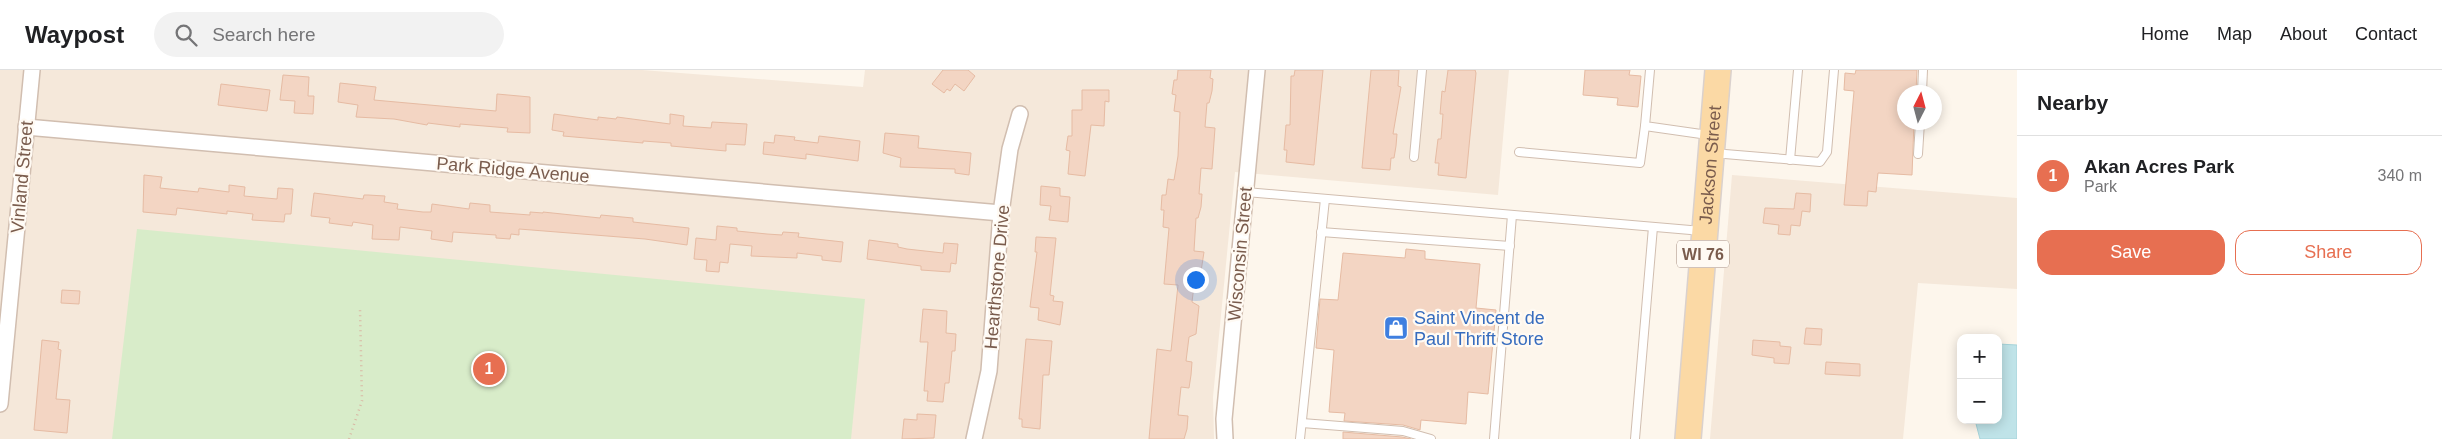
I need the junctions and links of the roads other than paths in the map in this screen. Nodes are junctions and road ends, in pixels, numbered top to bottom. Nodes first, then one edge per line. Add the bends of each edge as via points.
1 (32, 70) edge
2 (1257, 70) edge
3 (1422, 70) edge
4 (1650, 70) edge
5 (1718, 70) edge
6 (1798, 70) edge
7 (1834, 70) edge
8 (1923, 70) edge
9 (1922, 85) edge
10 (1020, 114) dead end
11 (1644, 126) junction
12 (26, 127) junction
13 (1920, 130) edge
14 (1712, 144) junction
15 (1519, 152) dead end
16 (1918, 154) dead end
17 (1414, 157) dead end
18 (1790, 160) junction
19 (1246, 192) junction
20 (1325, 199) junction
21 (1001, 213) junction
22 (1512, 215) junction
23 (1653, 227) junction
24 (1321, 232) junction
25 (1704, 232) junction
26 (1510, 246) junction
27 (0, 404) edge
28 (1302, 423) junction
29 (974, 439) edge
30 (1225, 439) edge
31 (1300, 439) edge
32 (1431, 439) edge
33 (1494, 439) edge
34 (1635, 439) edge
35 (1688, 439) edge

1 - 12 street, Vinland Street
2 - 19 street, Wisconsin Street
3 - 17 lane
4 - 11 lane
5 - 14 main road, Jackson Street / WI 76
6 - 18 lane
7 - 18 lane via 1827,152 1820,162
8 - 9 lane
10 - 21 street, Hearthstone Drive via 1010,149
11 - 14 lane
11 - 15 lane via 1640,164
12 - 21 street, Park Ridge Avenue
12 - 27 street, Vinland Street
13 - 16 lane
14 - 18 lane
14 - 25 main road, Jackson Street / WI 76
19 - 20 lane
19 - 30 street, Wisconsin Street via 1224,419
20 - 22 lane
20 - 24 lane
21 - 29 street, Hearthstone Drive via 989,371
22 - 23 lane
22 - 26 lane
23 - 25 lane
23 - 34 lane
24 - 26 lane
24 - 28 lane
25 - 35 main road, Jackson Street / WI 76
26 - 33 lane
28 - 31 lane
28 - 32 lane via 1403,431

